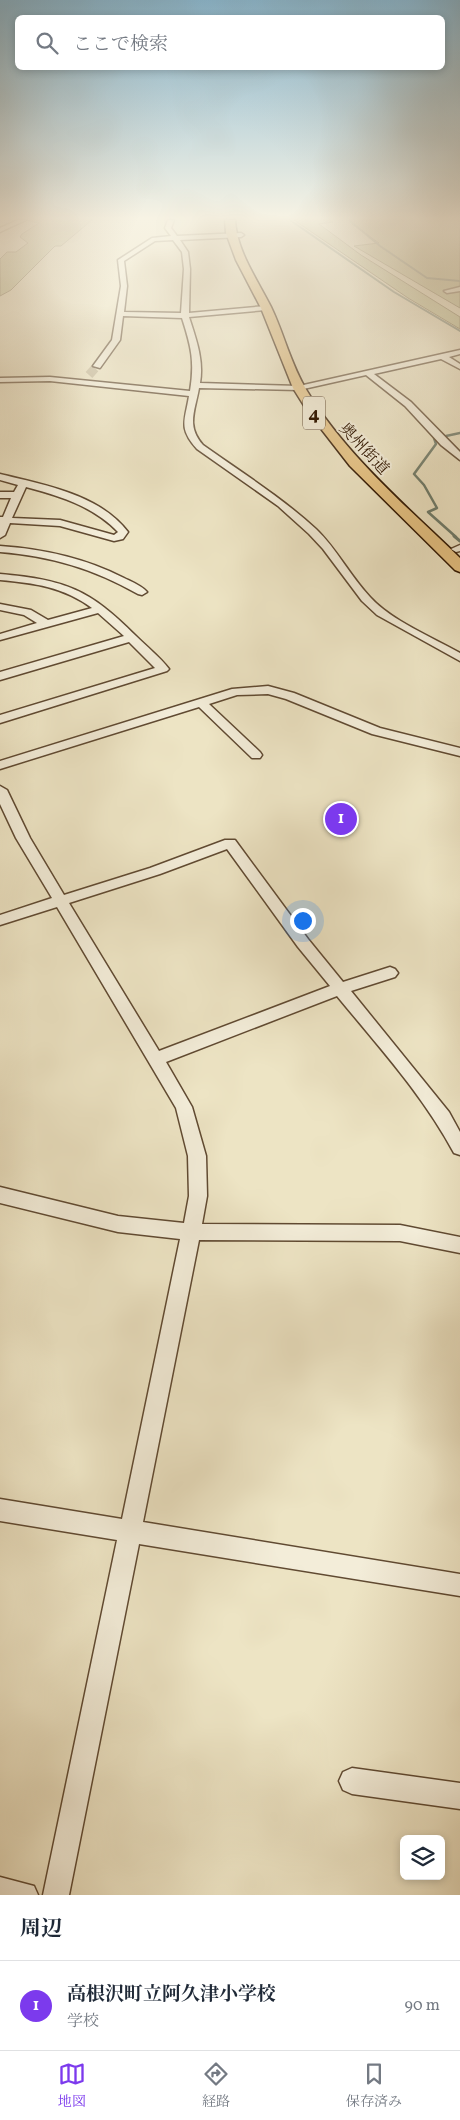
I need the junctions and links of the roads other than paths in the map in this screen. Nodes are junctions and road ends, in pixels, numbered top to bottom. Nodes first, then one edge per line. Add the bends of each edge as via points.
1 (121, 308) edge
2 (185, 308) edge
3 (262, 308) edge
4 (266, 308) edge
5 (269, 308) edge
6 (120, 314) junction
7 (185, 316) junction
8 (460, 352) edge
9 (442, 356) junction
10 (98, 366) tunnel mouth
11 (460, 367) edge
12 (368, 373) junction
13 (0, 380) edge
14 (305, 387) junction
15 (195, 390) junction
16 (460, 457) edge
17 (0, 477) edge
18 (24, 484) junction
19 (16, 495) junction
20 (0, 496) edge
21 (3, 520) edge
22 (0, 535) edge
23 (0, 549) edge
24 (458, 550) edge
25 (460, 567) edge
26 (0, 577) edge
27 (142, 592) dead end
28 (0, 607) edge
29 (100, 609) junction
30 (46, 624) junction
31 (0, 637) edge
32 (130, 638) junction
33 (460, 658) edge
34 (0, 676) edge
35 (201, 704) junction
36 (0, 719) edge
37 (460, 752) edge
38 (256, 755) dead end
39 (0, 765) edge
40 (0, 790) edge
41 (60, 900) junction
42 (0, 920) edge
43 (390, 973) dead end
44 (341, 988) junction
45 (156, 1059) junction
46 (460, 1148) edge
47 (0, 1195) edge
48 (191, 1232) junction
49 (460, 1245) edge
50 (0, 1510) edge
51 (130, 1531) junction
52 (460, 1585) edge
53 (352, 1781) dead end
54 (460, 1796) edge
55 (0, 1890) edge
56 (25, 1895) edge
57 (56, 1895) edge

1 - 6 street
2 - 7 street
3 - 7 street
4 - 14 highway, 奥州街道 / 4
5 - 14 highway, 奥州街道 / 4
6 - 7 street
6 - 10 street via 114,344
7 - 15 street via 196,353
8 - 9 street
9 - 11 street
9 - 12 street
12 - 14 street
12 - 16 street via 408,404
13 - 15 street via 87,379
14 - 15 street
14 - 24 highway, 奥州街道 / 4 via 366,461
14 - 25 highway, 奥州街道 / 4 via 320,420 355,463
15 - 33 street via 188,428 195,442 281,504 313,532 381,613
17 - 18 street
18 - 19 street
18 - 21 street via 90,506 117,524 122,535 107,537 60,523
19 - 20 street
19 - 21 street
21 - 22 street
23 - 27 street via 38,552 68,559 110,573
26 - 29 street via 25,579 73,591
28 - 30 street via 27,612
29 - 30 street
29 - 32 street
30 - 31 street
32 - 34 street
32 - 36 street via 163,669
35 - 37 street via 236,692 268,690 376,731
35 - 38 street
35 - 39 street
40 - 41 street via 23,838
41 - 42 street
41 - 44 street via 156,871 230,842 303,943
41 - 45 street
43 - 44 street
44 - 45 street
44 - 46 street via 423,1090
45 - 48 street via 184,1107 197,1156 198,1196
47 - 48 street via 118,1224
48 - 49 street via 400,1233
48 - 51 street
50 - 51 street
51 - 52 street
51 - 57 street
53 - 54 street
55 - 56 street

